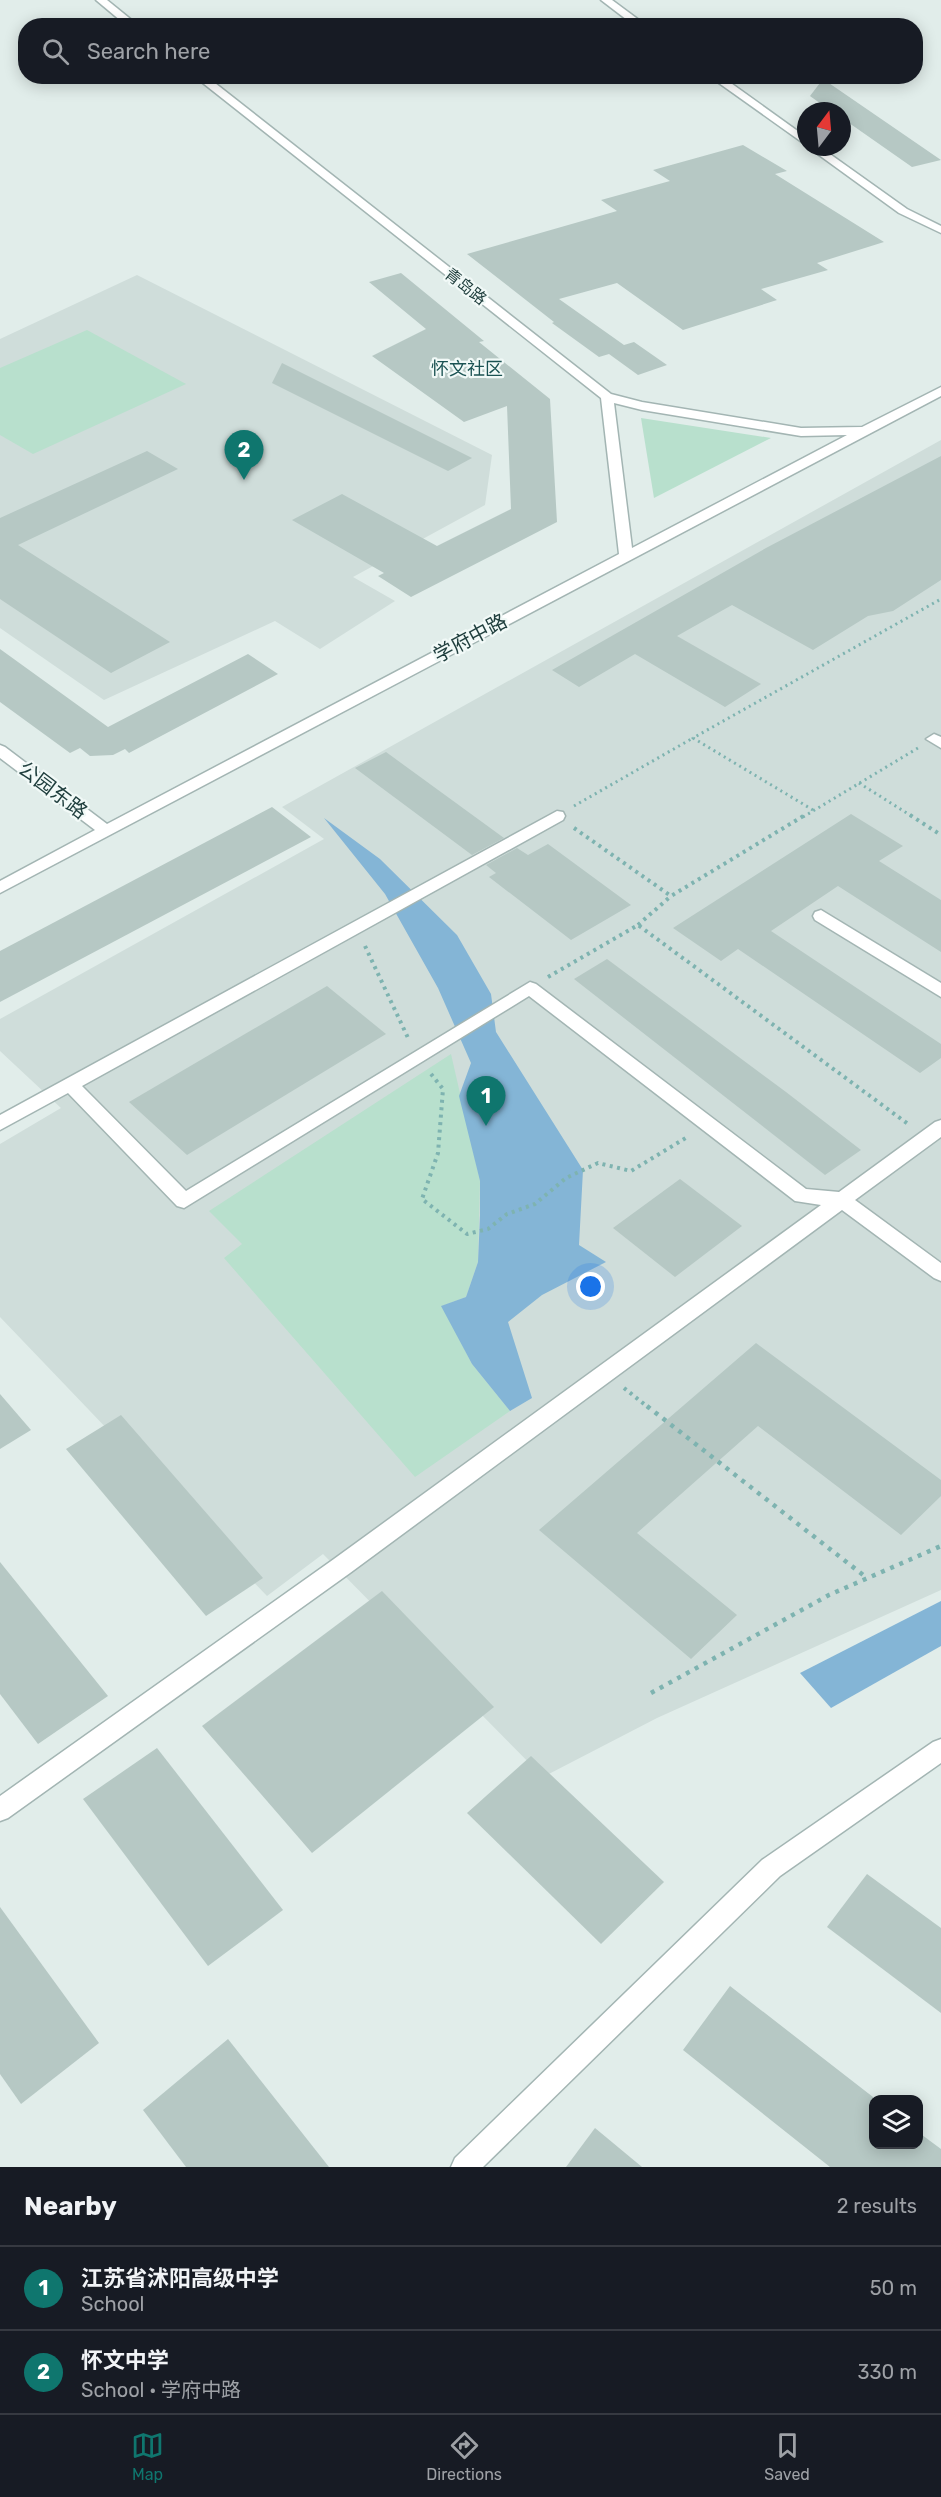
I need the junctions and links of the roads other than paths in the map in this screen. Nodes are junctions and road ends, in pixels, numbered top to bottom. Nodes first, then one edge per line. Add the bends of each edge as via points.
1 (102, 0) edge
2 (606, 0) edge
3 (124, 18) edge
4 (631, 18) edge
5 (209, 84) edge
6 (725, 84) edge
7 (797, 136) edge
8 (826, 156) edge
9 (941, 230) edge
10 (941, 391) edge
11 (607, 397) junction
12 (866, 431) junction
13 (626, 556) junction
14 (0, 750) edge
15 (557, 816) road end
16 (105, 830) junction
17 (0, 888) edge
18 (821, 916) dead end
19 (941, 991) edge
20 (70, 1084) junction
21 (0, 1123) edge
22 (934, 1132) edge
23 (841, 1199) junction
24 (941, 1273) edge
25 (941, 1750) edge
26 (0, 1810) edge
27 (464, 2167) edge

1 - 3 street
2 - 4 street
5 - 11 street, 青岛路
6 - 7 street
8 - 9 street via 903,211
10 - 12 street, 学府中路
11 - 12 street via 801,432
11 - 13 street
12 - 13 street, 学府中路
13 - 16 street, 学府中路
14 - 16 street, 公园东路
15 - 20 street
16 - 17 street, 学府中路
18 - 19 street
20 - 21 street
20 - 23 street via 184,1201 530,988 802,1196
22 - 23 street
23 - 24 street
23 - 26 street via 342,1566
25 - 27 street via 771,1868

